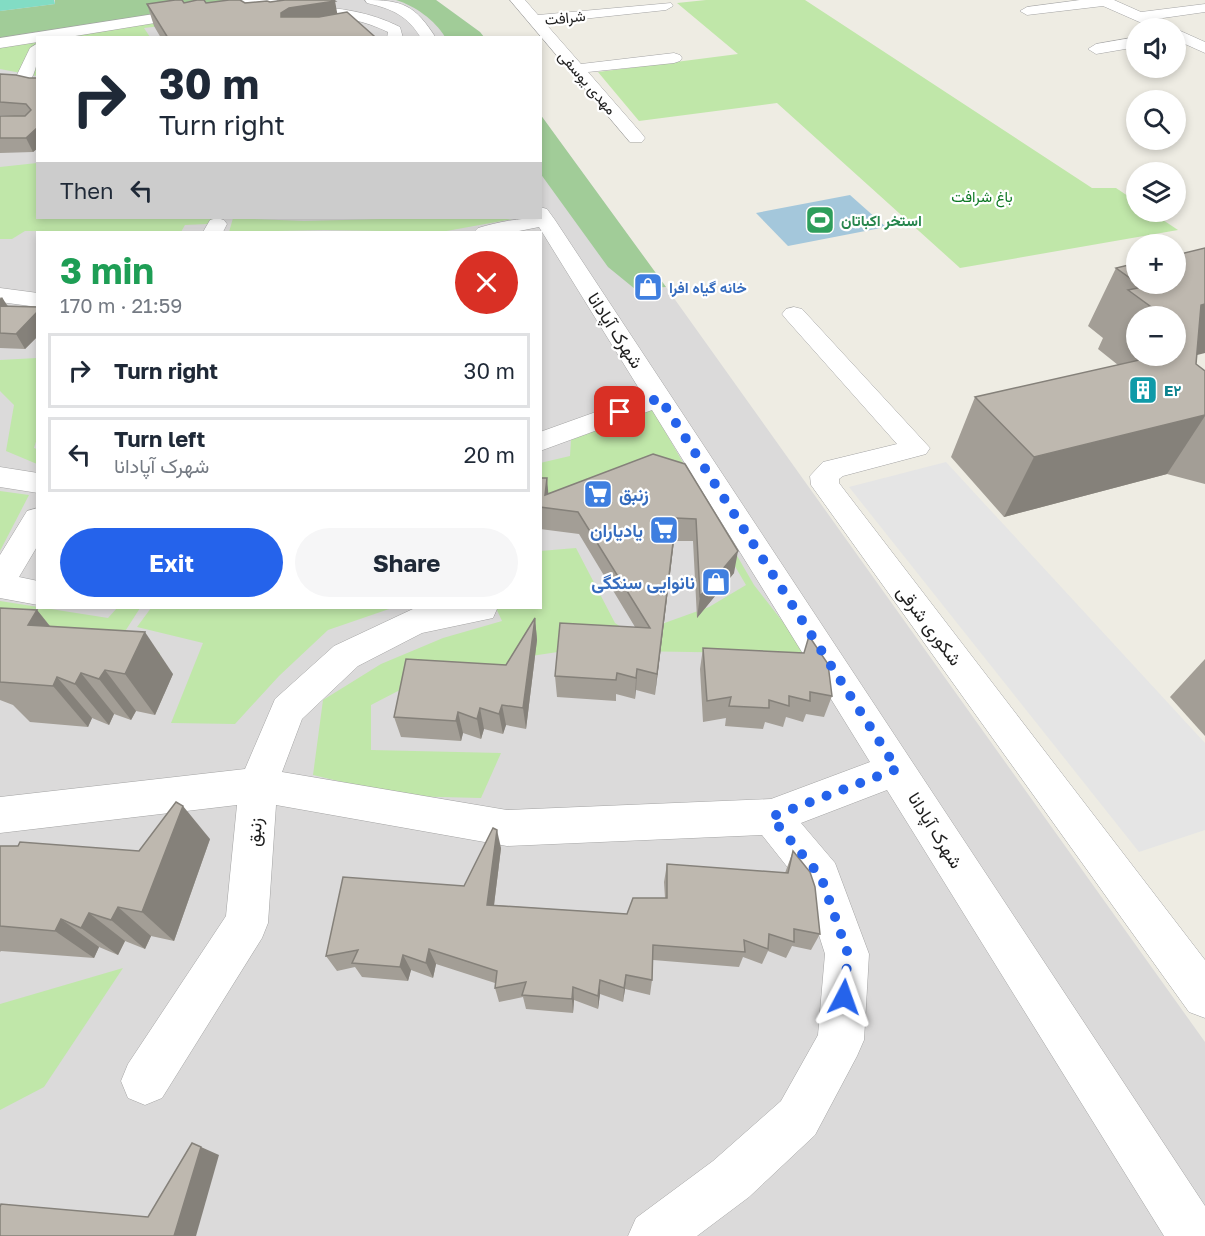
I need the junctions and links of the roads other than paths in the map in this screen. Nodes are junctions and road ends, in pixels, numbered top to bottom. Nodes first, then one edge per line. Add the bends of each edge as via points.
1 (271, 0) edge
2 (372, 0) edge
3 (517, 0) edge
4 (1103, 1) edge
5 (666, 6) dead end
6 (1205, 8) edge
7 (208, 9) junction
8 (1027, 11) dead end
9 (416, 17) junction
10 (1139, 17) joint
11 (534, 20) junction
12 (382, 23) junction
13 (350, 28) edge
14 (47, 36) edge
15 (395, 36) edge
16 (428, 36) edge
17 (36, 38) edge
18 (1186, 40) edge
19 (0, 43) edge
20 (1126, 44) edge
21 (1205, 48) edge
22 (1096, 49) dead end
23 (36, 52) edge
24 (674, 58) dead end
25 (576, 69) junction
26 (23, 81) edge
27 (636, 138) dead end
28 (542, 217) edge
29 (534, 219) edge
30 (489, 231) edge
31 (2, 286) edge
32 (36, 299) edge
33 (794, 314) dead end
34 (660, 398) junction
35 (542, 441) edge
36 (0, 477) edge
37 (36, 483) edge
38 (36, 521) edge
39 (0, 584) edge
40 (36, 593) edge
41 (481, 609) dead end
42 (897, 769) junction
43 (258, 785) junction
44 (0, 815) edge
45 (771, 817) junction
46 (1205, 996) edge
47 (145, 1082) dead end
48 (654, 1236) edge
49 (1194, 1236) edge

1 - 7 street
2 - 9 street via 399,6
3 - 11 street, مهدی یوسفی
4 - 8 street
4 - 10 street
5 - 11 street, شرافت
6 - 10 street
7 - 12 street via 219,20 339,11
7 - 14 street
9 - 12 street
9 - 16 street
11 - 25 street, مهدی یوسفی
12 - 13 street
12 - 15 street via 396,30
17 - 19 street
18 - 21 street
20 - 22 street
23 - 26 street
24 - 25 street
25 - 27 street, مهدی یوسفی
28 - 34 street, شهرک آپادانا
29 - 30 street
31 - 32 street
33 - 46 street, شکوری شرقی via 916,448 833,470 824,476 825,485
34 - 35 street
34 - 42 street, شهرک آپادانا
36 - 37 street
38 - 39 street
39 - 40 street
41 - 43 street, زنبق via 415,621 346,656 288,710
42 - 45 street
42 - 49 street, شهرک آپادانا
43 - 44 street
43 - 45 street via 507,828
43 - 47 street, زنبق via 247,923
45 - 48 street via 821,877 848,954 841,1040 798,1118 731,1179

